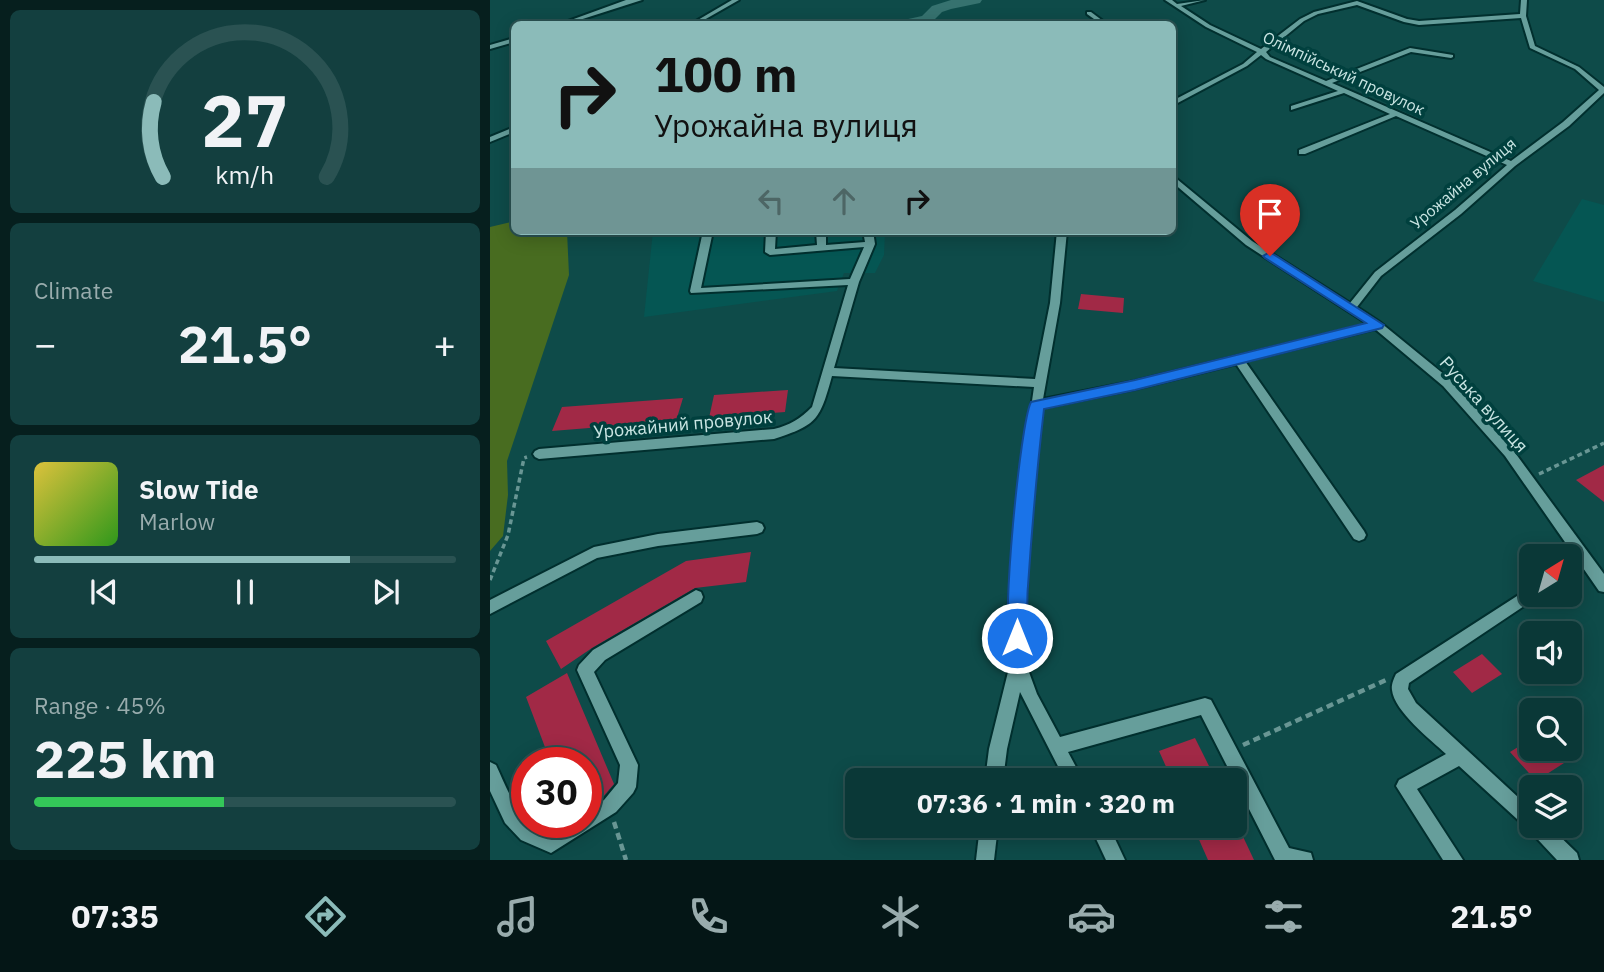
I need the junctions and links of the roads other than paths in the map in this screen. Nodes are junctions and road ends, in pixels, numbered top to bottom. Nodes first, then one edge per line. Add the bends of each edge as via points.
1 (628, 0) edge
2 (639, 0) edge
3 (736, 0) edge
4 (1168, 0) edge
5 (1202, 0) edge
6 (1369, 0) edge
7 (1524, 0) edge
8 (1357, 3) junction
9 (1179, 5) junction
10 (1089, 13) dead end
11 (1523, 16) junction
12 (571, 21) edge
13 (699, 21) edge
14 (1100, 21) edge
15 (511, 41) edge
16 (490, 47) edge
17 (1262, 51) junction
18 (1451, 56) dead end
19 (1326, 83) junction
20 (1604, 90) edge
21 (1344, 91) junction
22 (1176, 102) edge
23 (1294, 108) dead end
24 (1396, 114) junction
25 (511, 130) edge
26 (490, 140) edge
27 (1302, 152) dead end
28 (1512, 164) junction
29 (1176, 180) edge
30 (707, 235) edge
31 (771, 235) edge
32 (821, 235) edge
33 (869, 235) edge
34 (1062, 235) edge
35 (870, 244) junction
36 (822, 248) junction
37 (854, 282) junction
38 (1351, 308) junction
39 (1377, 325) junction
40 (1238, 359) junction
41 (829, 372) junction
42 (1040, 383) junction
43 (1036, 405) junction
44 (540, 454) road end
45 (757, 528) dead end
46 (1359, 535) dead end
47 (1583, 556) joint
48 (1604, 586) edge
49 (696, 597) dead end
50 (1519, 601) edge
51 (490, 607) edge
52 (1018, 664) junction
53 (1056, 747) junction
54 (1459, 757) junction
55 (996, 768) edge
56 (1067, 768) edge
57 (490, 771) edge
58 (1519, 810) edge
59 (602, 811) edge
60 (511, 814) edge
61 (532, 838) edge
62 (560, 838) edge
63 (988, 838) edge
64 (1105, 838) edge
65 (1548, 838) edge
66 (985, 860) edge
67 (1116, 860) edge
68 (1304, 860) edge
69 (1454, 860) edge
70 (1570, 860) edge

1 - 2 street
1 - 12 street
3 - 13 street
4 - 9 street, Олімпійський провулок
5 - 9 street
6 - 8 street
7 - 11 street
8 - 11 street via 1415,23
8 - 17 street via 1315,13
9 - 17 street, Олімпійський провулок via 1208,26
10 - 14 street
11 - 20 street via 1532,47 1577,68
15 - 16 street
17 - 19 street, Олімпійський провулок via 1268,58
17 - 22 street
18 - 19 street via 1410,50
19 - 21 street, Олімпійський провулок
20 - 28 street, Урожайна вулиця
21 - 23 street
21 - 24 street, Олімпійський провулок
24 - 27 street
24 - 28 street, Олімпійський провулок
25 - 26 street
28 - 38 street, Урожайна вулиця via 1378,274
29 - 38 street, Руська вулиця via 1249,243
30 - 37 street via 695,291
31 - 36 street via 770,252
32 - 36 street
33 - 35 street
34 - 42 street
35 - 36 street
35 - 37 street, Урожайний провулок
37 - 41 street, Урожайний провулок
38 - 39 street, Руська вулиця
39 - 40 street
39 - 47 street, Руська вулиця via 1447,383 1508,453
40 - 43 street
40 - 46 street
41 - 42 street
41 - 44 street, Урожайний провулок via 817,409 805,421 774,434
42 - 43 street
43 - 52 street via 1016,613
45 - 51 street via 594,553
47 - 48 street, Руська вулиця
49 - 59 street via 599,655 585,670 629,765 627,787
50 - 54 street via 1402,679 1400,690 1410,709
52 - 53 street
52 - 55 street
53 - 56 street
53 - 68 street via 1205,706 1283,856
54 - 58 street
54 - 69 street via 1405,786
57 - 60 street
61 - 62 street via 551,844
63 - 66 street
64 - 67 street
65 - 70 street

